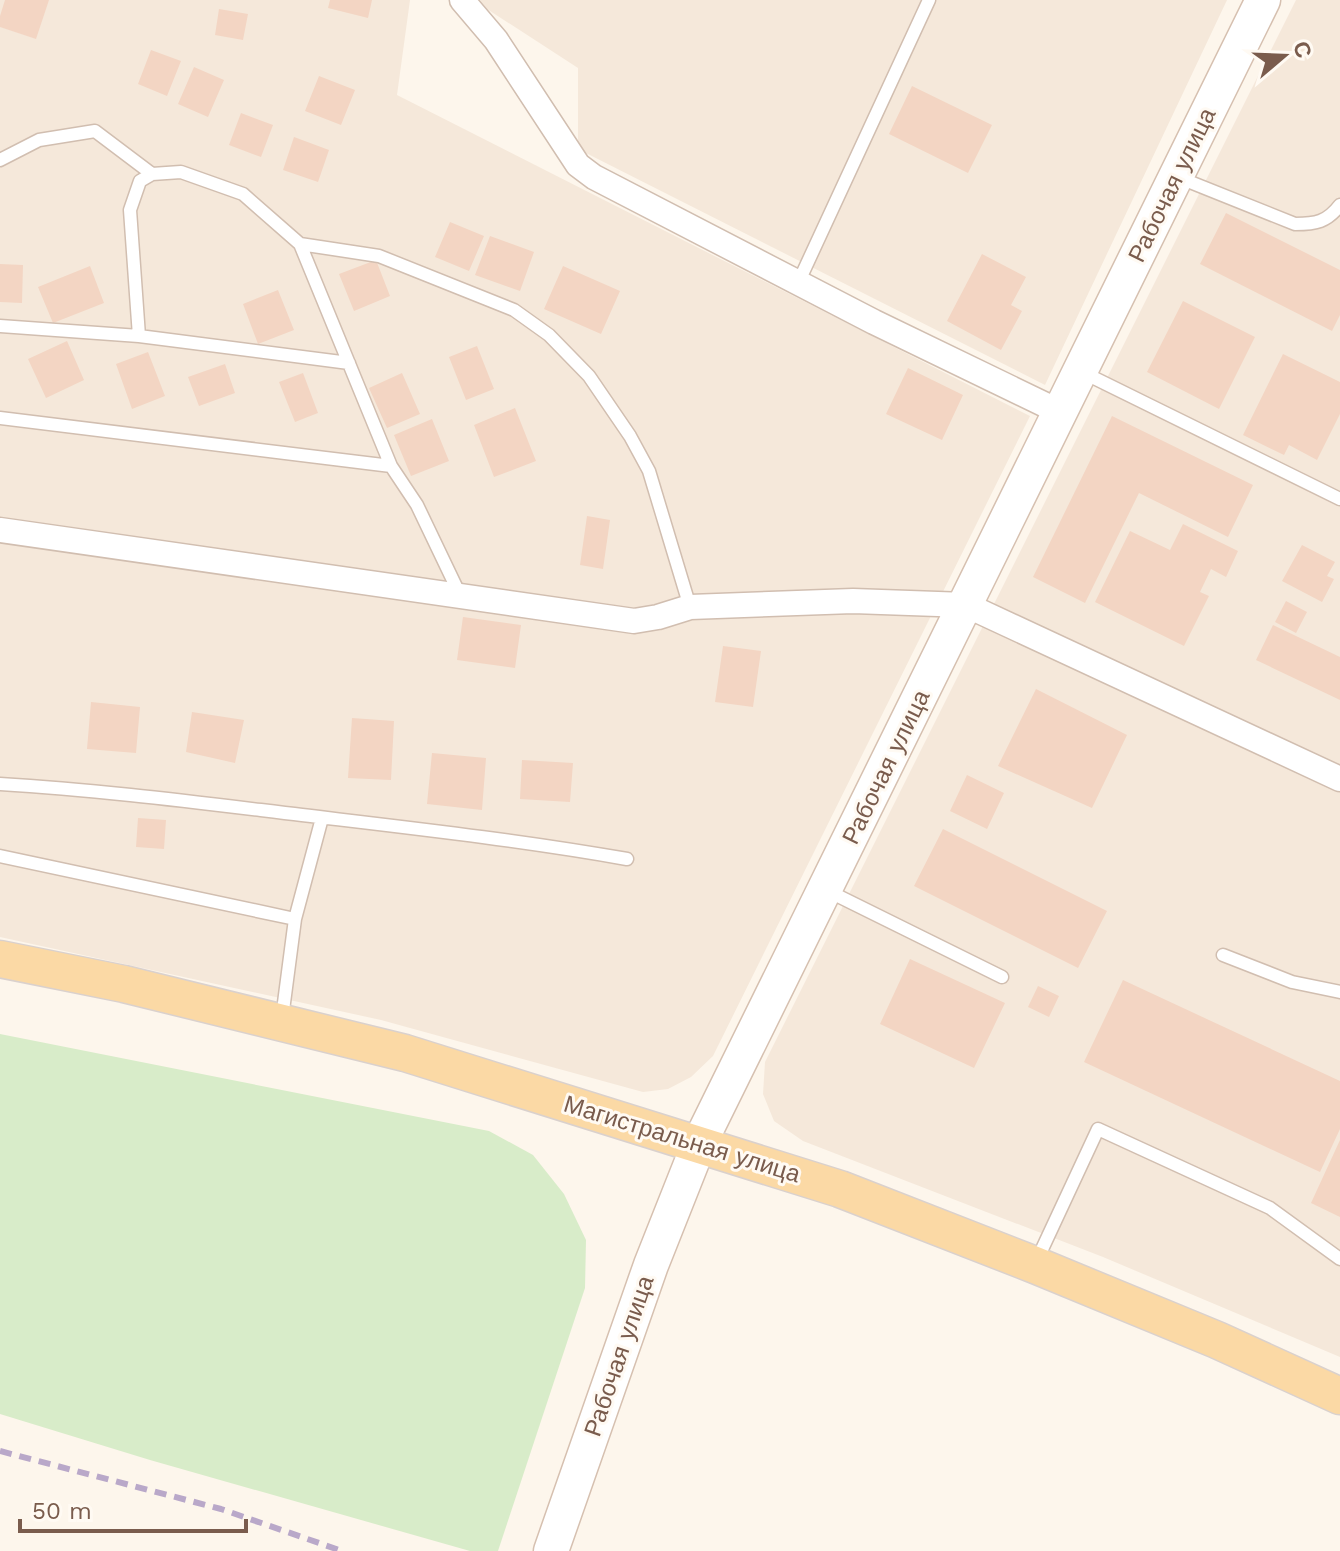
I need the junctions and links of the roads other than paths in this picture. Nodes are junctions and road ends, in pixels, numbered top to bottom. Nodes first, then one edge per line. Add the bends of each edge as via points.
1 (462, 0) edge
2 (929, 0) edge
3 (1263, 0) edge
4 (0, 160) edge
5 (152, 174) junction
6 (1177, 176) junction
7 (1340, 205) edge
8 (300, 244) junction
9 (799, 281) junction
10 (0, 326) edge
11 (139, 336) junction
12 (349, 363) junction
13 (1081, 371) junction
14 (1060, 412) junction
15 (0, 418) edge
16 (391, 466) junction
17 (1340, 499) edge
18 (0, 530) edge
19 (461, 597) junction
20 (966, 605) junction
21 (690, 607) junction
22 (1340, 779) edge
23 (0, 784) edge
24 (322, 818) junction
25 (0, 856) edge
26 (627, 859) dead end
27 (826, 890) junction
28 (295, 919) junction
29 (1223, 955) dead end
30 (0, 959) edge
31 (1002, 977) dead end
32 (1340, 992) edge
33 (281, 1023) junction
34 (699, 1144) junction
35 (1340, 1259) edge
36 (1035, 1265) junction
37 (1340, 1396) edge
38 (551, 1551) edge

1 - 9 street via 496,40 578,165
2 - 9 lane
3 - 6 street, Рабочая улица
4 - 5 lane via 39,140 95,131
5 - 8 lane via 181,172 243,194
5 - 11 lane via 140,181 130,210
6 - 7 lane via 1295,224 1330,218
6 - 13 street, Рабочая улица
8 - 12 lane
8 - 21 lane via 379,256 514,310 549,335 589,376 649,471
9 - 14 street
10 - 11 lane
11 - 12 lane
12 - 16 lane
13 - 14 street, Рабочая улица
13 - 17 lane
14 - 20 street, Рабочая улица
15 - 16 lane
16 - 19 lane via 417,505
18 - 19 street
19 - 21 street via 634,621
20 - 21 street via 853,601
20 - 22 street
20 - 27 street, Рабочая улица
23 - 24 lane
24 - 26 lane
24 - 28 lane
25 - 28 lane
27 - 31 lane
27 - 34 street, Рабочая улица
28 - 33 lane
29 - 32 lane via 1292,982
30 - 33 main road, Магистральная улица
33 - 34 main road, Магистральная улица via 405,1053
34 - 36 main road, Магистральная улица via 840,1189
34 - 38 street, Рабочая улица
35 - 36 lane via 1270,1208 1098,1129
36 - 37 main road, Магистральная улица

